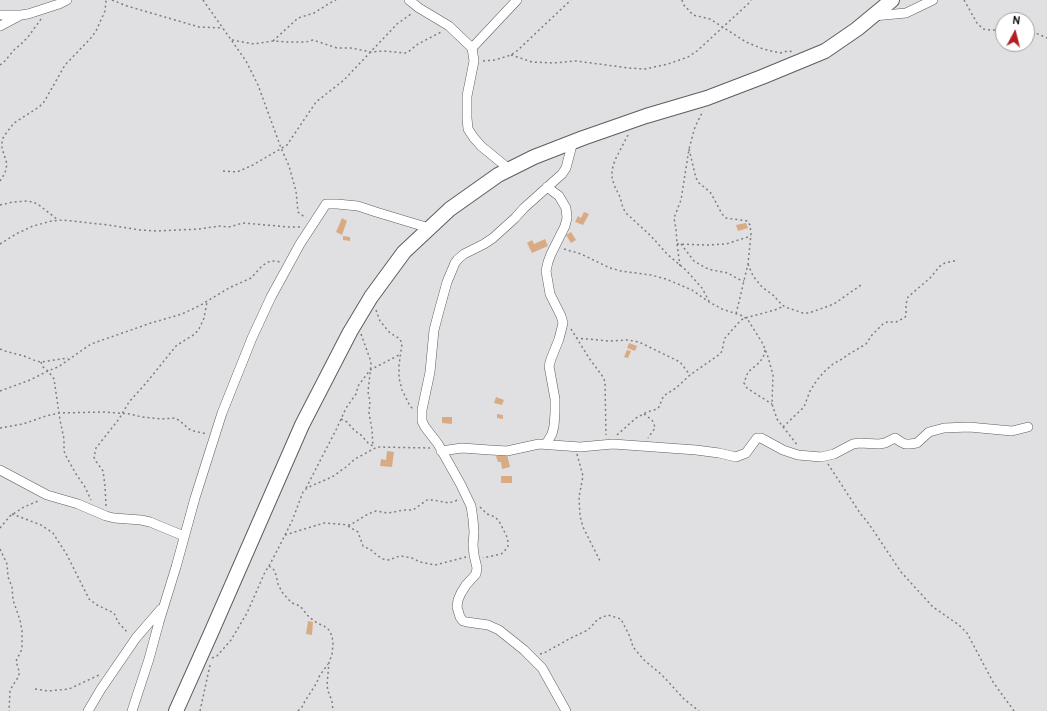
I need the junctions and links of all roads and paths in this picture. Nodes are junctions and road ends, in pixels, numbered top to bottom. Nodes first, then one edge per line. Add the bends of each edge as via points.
1 (68, 0) edge
2 (106, 0) edge
3 (112, 0) edge
4 (203, 0) edge
5 (336, 0) edge
6 (409, 0) edge
7 (517, 0) edge
8 (571, 0) edge
9 (682, 0) edge
10 (751, 0) edge
11 (892, 0) edge
12 (933, 0) edge
13 (964, 0) edge
14 (48, 8) junction
15 (419, 8) junction
16 (0, 15) edge
17 (21, 15) junction
18 (874, 16) junction
19 (0, 26) edge
20 (449, 26) junction
21 (722, 27) junction
22 (223, 28) junction
23 (995, 30) edge
24 (1035, 33) edge
25 (1047, 38) edge
26 (232, 40) junction
27 (273, 40) junction
28 (472, 48) junction
29 (371, 52) junction
30 (511, 55) junction
31 (813, 56) junction
32 (474, 61) junction
33 (0, 65) edge
34 (711, 96) junction
35 (629, 134) dead end
36 (573, 141) junction
37 (281, 148) junction
38 (689, 149) junction
39 (509, 169) junction
40 (223, 171) dead end
41 (0, 181) edge
42 (548, 187) junction
43 (0, 205) edge
44 (58, 220) junction
45 (312, 225) junction
46 (429, 228) junction
47 (751, 236) junction
48 (0, 244) edge
49 (677, 244) junction
50 (681, 244) junction
51 (554, 248) junction
52 (958, 260) dead end
53 (289, 264) junction
54 (748, 264) junction
55 (680, 266) junction
56 (744, 281) junction
57 (861, 285) dead end
58 (371, 297) junction
59 (207, 301) junction
60 (709, 302) junction
61 (784, 306) junction
62 (736, 314) junction
63 (745, 318) junction
64 (357, 320) junction
65 (570, 326) dead end
66 (576, 338) junction
67 (0, 349) edge
68 (766, 349) junction
69 (401, 354) junction
70 (70, 358) junction
71 (41, 362) junction
72 (370, 370) junction
73 (48, 371) junction
74 (690, 376) junction
75 (0, 391) edge
76 (772, 404) junction
77 (59, 412) junction
78 (122, 413) junction
79 (644, 414) junction
80 (341, 419) junction
81 (422, 421) junction
82 (783, 427) junction
83 (1028, 427) dead end
84 (0, 428) edge
85 (215, 435) junction
86 (606, 442) junction
87 (546, 444) junction
88 (640, 446) junction
89 (374, 447) junction
90 (576, 447) junction
91 (441, 450) junction
92 (810, 456) junction
93 (821, 457) junction
94 (0, 470) edge
95 (305, 490) junction
96 (47, 495) junction
97 (468, 498) junction
98 (95, 511) junction
99 (12, 514) junction
100 (106, 516) junction
101 (346, 525) junction
102 (0, 528) edge
103 (285, 535) junction
104 (184, 536) junction
105 (0, 549) edge
106 (474, 557) junction
107 (601, 563) dead end
108 (269, 566) junction
109 (164, 605) junction
110 (136, 638) junction
111 (530, 656) junction
112 (329, 662) junction
113 (102, 674) dead end
114 (35, 689) dead end
115 (9, 711) edge
116 (88, 711) edge
117 (132, 711) edge
118 (176, 711) edge
119 (200, 711) edge
120 (298, 711) edge
121 (333, 711) edge
122 (566, 711) edge
123 (700, 711) edge
124 (1014, 711) edge

1 - 14 street
2 - 41 path via 105,11 96,31 65,65 44,102 14,123 4,136 2,148 7,164 6,173
3 - 22 path via 199,27
4 - 22 path
5 - 27 path via 314,14 298,18
6 - 15 street
7 - 28 street
8 - 30 path
9 - 21 path via 693,15 710,19
10 - 21 path
11 - 18 main road
12 - 18 street via 906,13
13 - 23 path via 983,29
14 - 17 street
14 - 33 path via 28,37
15 - 20 street
15 - 29 path via 397,24
16 - 17 street
17 - 19 street
18 - 31 main road via 825,51
20 - 28 street
20 - 29 path via 408,52
21 - 30 path via 688,57 645,69 576,61 532,62
21 - 31 path via 763,49
22 - 26 path
24 - 25 path
26 - 27 path via 254,44
26 - 37 path via 258,85
27 - 29 path via 313,40 338,48
28 - 32 street
29 - 37 path via 344,80 316,102 287,145
30 - 32 path
31 - 34 main road
32 - 39 street via 467,96 468,129 481,146
34 - 36 main road
34 - 38 path via 700,117
35 - 55 path via 612,170 614,185 626,213
36 - 39 main road
36 - 42 street via 566,168
37 - 40 path via 237,172
37 - 45 path via 294,182 298,212
38 - 47 path via 699,183 710,192 724,217 746,221 749,224
38 - 49 path via 681,200 674,218
39 - 46 main road via 450,208
42 - 51 street via 559,196 566,208 567,218
42 - 81 street via 493,238 464,254 455,263 434,330
43 - 44 path via 33,202
44 - 45 path via 157,231 229,227 243,223 289,227
44 - 48 path via 33,226
45 - 46 street via 326,204 338,204 358,206
45 - 53 street
46 - 58 main road via 404,252
47 - 50 path via 726,244
47 - 54 path
49 - 50 path
49 - 55 path
50 - 56 path via 694,261 706,268 728,273
51 - 60 path via 570,250 610,268 666,279 692,290
51 - 87 street via 546,271 550,294 563,323 549,366 555,413 552,434
52 - 82 path via 944,263 908,297 904,318 883,324 866,344 825,371 816,380 804,407
53 - 59 path via 268,262 251,278
53 - 85 street via 252,338
54 - 56 path
54 - 61 path via 757,282
55 - 60 path via 702,288
56 - 62 path
57 - 61 path via 834,304 809,313
58 - 64 main road
58 - 69 path via 380,321 390,333 400,339
59 - 70 path via 182,314 91,344
59 - 78 path via 199,329 176,346
60 - 62 path
61 - 63 path
62 - 63 path
63 - 68 path
63 - 74 path via 738,322 725,338 720,354
64 - 72 path via 370,360
64 - 118 main road via 302,425
65 - 66 path
66 - 74 path via 639,342 680,362
66 - 86 path via 605,382
67 - 71 path
68 - 76 path via 773,375
68 - 76 path via 760,362 748,372 744,383 747,388
69 - 72 path
69 - 81 path via 399,378 402,390
70 - 71 path
70 - 73 path
71 - 73 path
72 - 80 path via 358,386
72 - 89 path via 369,413
73 - 75 path
73 - 77 path via 54,379
74 - 79 path via 664,395 657,409
76 - 82 path
77 - 78 path
77 - 84 path via 23,424
77 - 98 path via 64,451
78 - 85 path via 162,419 175,418 189,430
78 - 100 path via 95,452 95,460 104,476
79 - 86 path
79 - 88 path via 652,420 655,428
80 - 89 path
80 - 95 path
81 - 91 street
82 - 92 path
83 - 93 street via 1012,431 969,427 944,428 929,432 917,443 905,444 895,438 878,444 859,443
85 - 104 street
86 - 88 street
86 - 90 street
87 - 90 street
87 - 91 street via 501,451 466,448
88 - 92 street via 696,450 736,457 746,453 757,438 761,438 783,450
89 - 91 path
89 - 95 path via 332,477
90 - 107 path via 583,476 579,497 580,516
91 - 97 street
92 - 93 street
93 - 124 path via 833,470 901,572 933,607 967,633 993,682
94 - 96 street
95 - 103 path
96 - 98 street
96 - 99 path
97 - 101 path via 449,503 427,500 412,510 388,513 376,511
97 - 106 street via 473,519
97 - 106 path via 499,521 508,542 506,550 501,554
98 - 100 street
99 - 102 path
99 - 110 path via 41,525 53,533 89,599 114,613 118,622
100 - 104 street via 150,522
101 - 103 path via 324,523
101 - 106 path via 358,532 363,546 382,559 407,557 435,565
103 - 108 path
104 - 109 street
105 - 115 path via 7,564 13,600 22,631 22,649 16,661 19,676 10,691
106 - 111 street via 476,574 461,592 458,600 460,617 467,622 488,625 499,630
108 - 112 path via 274,570 278,584 288,600 300,606 309,617 329,630 333,644
108 - 119 path via 231,640 218,656 211,659
109 - 110 street
109 - 117 street
110 - 116 street
111 - 122 street via 542,668
111 - 123 path via 549,651 588,630 598,619 608,614 621,620 633,648 640,656
112 - 120 path
112 - 121 path via 327,685
113 - 114 path via 69,689

